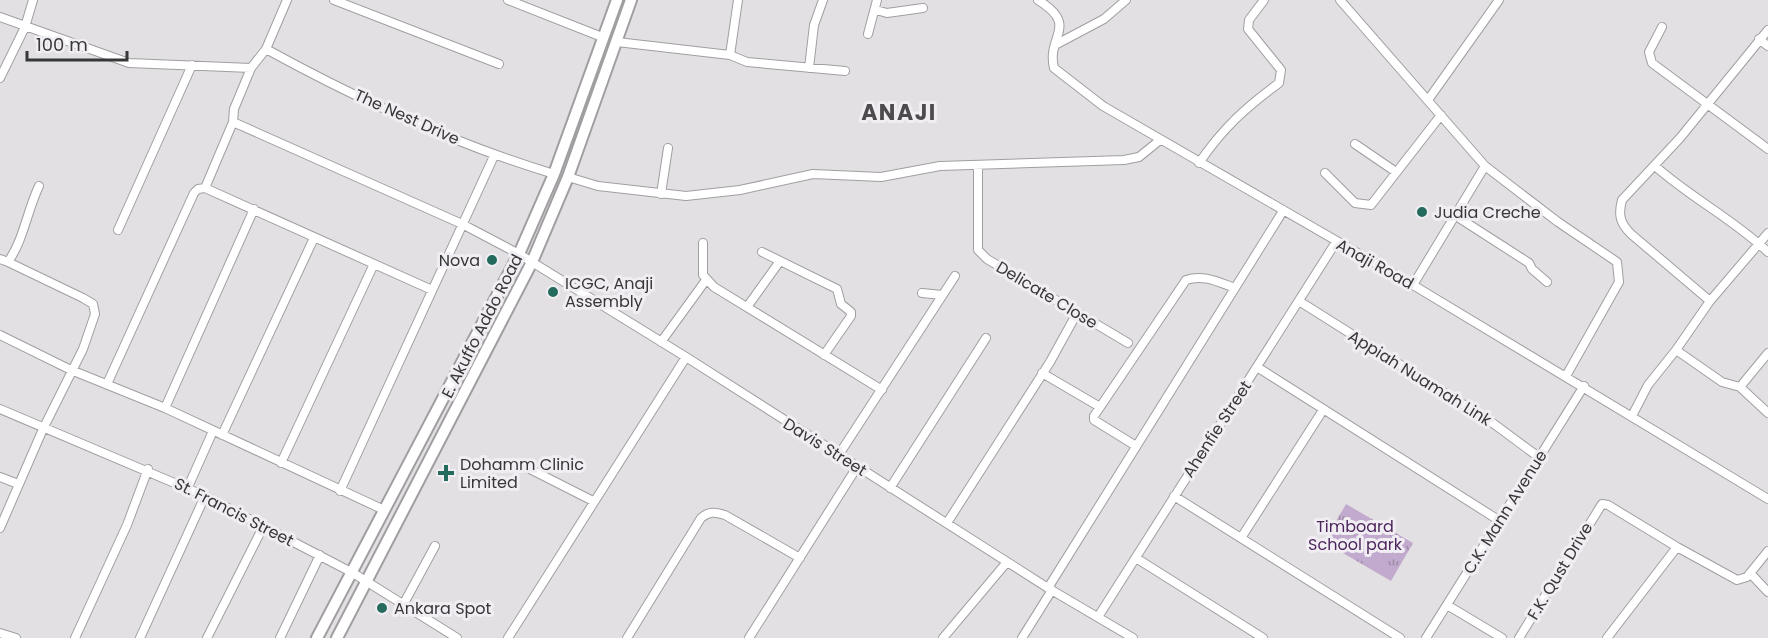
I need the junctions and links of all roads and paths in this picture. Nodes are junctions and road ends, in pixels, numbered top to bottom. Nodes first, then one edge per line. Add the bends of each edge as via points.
1 (33, 0) edge
2 (287, 0) edge
3 (334, 0) edge
4 (508, 0) edge
5 (617, 0) edge
6 (631, 0) edge
7 (738, 0) edge
8 (823, 0) edge
9 (877, 0) edge
10 (1126, 0) edge
11 (1264, 0) edge
12 (1340, 0) edge
13 (1499, 0) edge
14 (1041, 1) edge
15 (923, 8) dead end
16 (876, 10) junction
17 (0, 18) edge
18 (25, 27) junction
19 (1662, 27) dead end
20 (1768, 30) edge
21 (868, 34) dead end
22 (602, 37) junction
23 (1759, 39) junction
24 (617, 42) junction
25 (1055, 45) junction
26 (1768, 46) edge
27 (266, 49) junction
28 (730, 55) junction
29 (498, 64) dead end
30 (192, 65) junction
31 (251, 68) junction
32 (809, 68) junction
33 (845, 71) dead end
34 (0, 78) edge
35 (1428, 100) junction
36 (1707, 104) junction
37 (1441, 115) junction
38 (233, 122) junction
39 (1160, 140) junction
40 (1355, 144) dead end
41 (668, 148) dead end
42 (1768, 149) edge
43 (494, 156) junction
44 (1200, 163) junction
45 (978, 166) junction
46 (1485, 166) junction
47 (1655, 166) junction
48 (1396, 172) junction
49 (1325, 173) dead end
50 (554, 174) junction
51 (568, 177) junction
52 (39, 186) dead end
53 (205, 188) junction
54 (661, 194) junction
55 (254, 209) junction
56 (1283, 211) junction
57 (1456, 216) junction
58 (462, 224) junction
59 (118, 230) dead end
60 (1768, 233) edge
61 (315, 238) junction
62 (1336, 242) junction
63 (703, 243) dead end
64 (1759, 243) junction
65 (762, 252) dead end
66 (1768, 252) edge
67 (519, 254) junction
68 (4, 261) edge
69 (780, 261) junction
70 (532, 262) junction
71 (374, 264) junction
72 (955, 276) dead end
73 (706, 280) junction
74 (1547, 282) dead end
75 (1413, 285) junction
76 (1235, 288) junction
77 (432, 290) junction
78 (922, 293) dead end
79 (942, 295) junction
80 (1299, 301) junction
81 (1710, 301) junction
82 (747, 308) junction
83 (1077, 313) junction
84 (0, 335) edge
85 (986, 338) dead end
86 (661, 342) junction
87 (1128, 343) dead end
88 (1676, 350) junction
89 (1768, 353) edge
90 (824, 355) junction
91 (686, 357) junction
92 (1257, 367) junction
93 (71, 370) junction
94 (1042, 373) junction
95 (1566, 376) junction
96 (107, 384) junction
97 (1584, 386) junction
98 (1740, 387) junction
99 (882, 390) junction
100 (1100, 407) junction
101 (165, 408) junction
102 (0, 409) edge
103 (1323, 410) junction
104 (1768, 413) edge
105 (1632, 416) junction
106 (43, 429) junction
107 (213, 431) junction
108 (222, 435) junction
109 (1136, 446) junction
110 (838, 456) junction
111 (1540, 458) junction
112 (281, 463) junction
113 (520, 464) dead end
114 (857, 467) junction
115 (148, 469) junction
116 (0, 477) edge
117 (18, 484) junction
118 (188, 488) junction
119 (890, 488) junction
120 (340, 491) junction
121 (205, 495) junction
122 (1174, 495) junction
123 (1768, 499) edge
124 (593, 501) junction
125 (384, 510) junction
126 (1500, 521) junction
127 (947, 523) junction
128 (264, 525) junction
129 (0, 528) edge
130 (1241, 538) junction
131 (435, 546) dead end
132 (1677, 548) junction
133 (1768, 550) edge
134 (320, 555) junction
135 (800, 558) junction
136 (1136, 558) junction
137 (1007, 562) junction
138 (352, 573) junction
139 (1750, 573) junction
140 (367, 582) junction
141 (1050, 589) junction
142 (1768, 592) edge
143 (403, 605) junction
144 (1447, 605) junction
145 (1098, 617) junction
146 (0, 633) edge
147 (16, 638) edge
148 (75, 638) edge
149 (140, 638) edge
150 (207, 638) edge
151 (280, 638) edge
152 (317, 638) edge
153 (338, 638) edge
154 (457, 638) edge
155 (508, 638) edge
156 (627, 638) edge
157 (749, 638) edge
158 (943, 638) edge
159 (1022, 638) edge
160 (1133, 638) edge
161 (1263, 638) edge
162 (1400, 638) edge
163 (1426, 638) edge
164 (1502, 638) edge
165 (1519, 638) edge
166 (1607, 638) edge

1 - 18 street
2 - 27 street
3 - 29 street
4 - 22 street
5 - 22 main road, E. Akuffo Addo Road
6 - 24 main road, E. Akuffo Addo Road
7 - 28 street
8 - 32 street via 814,25
9 - 16 street
10 - 25 street via 1104,20
11 - 44 street via 1249,20 1248,29 1281,70 1282,78 1220,133
12 - 35 street
13 - 35 street
14 - 25 street, Anaji Road via 1061,22
15 - 16 street via 886,13
16 - 21 street
17 - 18 street
18 - 30 street via 117,61
18 - 34 street
19 - 36 street via 1649,51 1652,63
20 - 23 street
22 - 50 main road, E. Akuffo Addo Road
23 - 26 street
23 - 36 street
24 - 28 street
24 - 51 main road, E. Akuffo Addo Road
25 - 39 street, Anaji Road via 1052,65 1064,78
27 - 31 street
27 - 43 street, The Nest Drive via 314,75
28 - 32 street via 747,62
30 - 31 street
30 - 59 street
31 - 38 street via 234,109
32 - 33 street
35 - 37 street
36 - 42 street
36 - 47 street
37 - 46 street
37 - 48 street
38 - 53 street
38 - 58 street, Davis Street
39 - 44 street, Anaji Road
39 - 45 street via 1139,157 1124,160
40 - 48 street
41 - 54 street
43 - 50 street, The Nest Drive
43 - 58 street
44 - 56 street, Anaji Road
45 - 54 street via 940,166 881,177 813,174 740,190 686,196
45 - 83 street, Delicate Close via 978,250
46 - 57 street
46 - 95 street via 1617,262 1618,282
47 - 64 street via 1683,191 1731,219
47 - 81 street via 1622,200 1618,212 1622,226
48 - 49 street via 1377,200 1365,206 1355,202
50 - 67 main road, E. Akuffo Addo Road
51 - 54 street via 598,186
51 - 70 main road, E. Akuffo Addo Road
52 - 68 street via 25,218 21,240
53 - 55 street
53 - 96 street via 194,193
55 - 61 street
55 - 101 street
56 - 62 street, Anaji Road
56 - 76 street
57 - 74 street via 1530,263
57 - 75 street
58 - 67 street, Davis Street
58 - 77 street
60 - 64 street
61 - 71 street
61 - 108 street
62 - 75 street, Anaji Road
62 - 80 street, Ahenfie Street
63 - 73 street
64 - 66 street
64 - 81 street
65 - 69 street
67 - 70 street, Davis Street
67 - 125 main road, E. Akuffo Addo Road
68 - 93 street via 93,304 95,314
69 - 82 street
69 - 90 street via 837,289 841,304 851,312
70 - 86 street, Davis Street
70 - 140 main road, E. Akuffo Addo Road
71 - 77 street
71 - 112 street
72 - 79 street
73 - 82 street
73 - 86 street
75 - 95 street, Anaji Road
76 - 100 street via 1210,278 1186,280
76 - 109 street
77 - 120 street
78 - 79 street
79 - 99 street
80 - 92 street, Ahenfie Street
80 - 111 street, Appiah Nuamah Link via 1494,424
81 - 88 street
82 - 90 street
83 - 87 street, Delicate Close
83 - 94 street
84 - 93 street
85 - 119 street
86 - 91 street, Davis Street
88 - 98 street via 1722,382
88 - 105 street via 1648,385
89 - 98 street
90 - 99 street
91 - 110 street, Davis Street
91 - 124 street
92 - 103 street
92 - 122 street, Ahenfie Street
93 - 96 street
93 - 106 street
94 - 100 street
94 - 127 street
95 - 97 street, Anaji Road
96 - 101 street
97 - 105 street, Anaji Road
97 - 111 street, C.K. Mann Avenue
98 - 104 street
99 - 110 street
100 - 109 street via 1094,420
101 - 107 street
102 - 106 street, St. Francis Street
103 - 126 street
103 - 130 street
105 - 123 street, Anaji Road
106 - 115 street, St. Francis Street
106 - 117 street
107 - 108 street
107 - 118 street
108 - 112 street
109 - 141 street
110 - 114 street, Davis Street
111 - 126 street, C.K. Mann Avenue
112 - 120 street
113 - 124 street
114 - 119 street, Davis Street
114 - 135 street
115 - 118 street, St. Francis Street
115 - 148 street
116 - 117 street
117 - 129 street
118 - 121 street, St. Francis Street
119 - 127 street, Davis Street
120 - 125 street
121 - 128 street, St. Francis Street
121 - 149 street
122 - 130 street
122 - 136 street, Ahenfie Street
124 - 155 street
125 - 138 main road, E. Akuffo Addo Road
126 - 144 street, C.K. Mann Avenue
127 - 137 street, Davis Street
128 - 134 street, St. Francis Street
128 - 150 street
130 - 162 street
131 - 143 street
132 - 139 street via 1731,578 1742,580
132 - 165 street, F.K. Qust Drive via 1602,504
132 - 166 street
133 - 139 street
134 - 138 street, St. Francis Street
134 - 151 street
135 - 156 street via 725,515 706,513
135 - 157 street
136 - 145 street, Ahenfie Street
136 - 161 street
137 - 141 street, Davis Street
137 - 158 street
138 - 140 street, St. Francis Street
138 - 152 main road, E. Akuffo Addo Road
139 - 142 street
140 - 143 street, St. Francis Street
140 - 153 main road, E. Akuffo Addo Road
141 - 145 street, Davis Street
141 - 159 street
143 - 154 street, St. Francis Street
144 - 163 street, C.K. Mann Avenue
144 - 164 street
145 - 160 street, Davis Street
146 - 147 street

